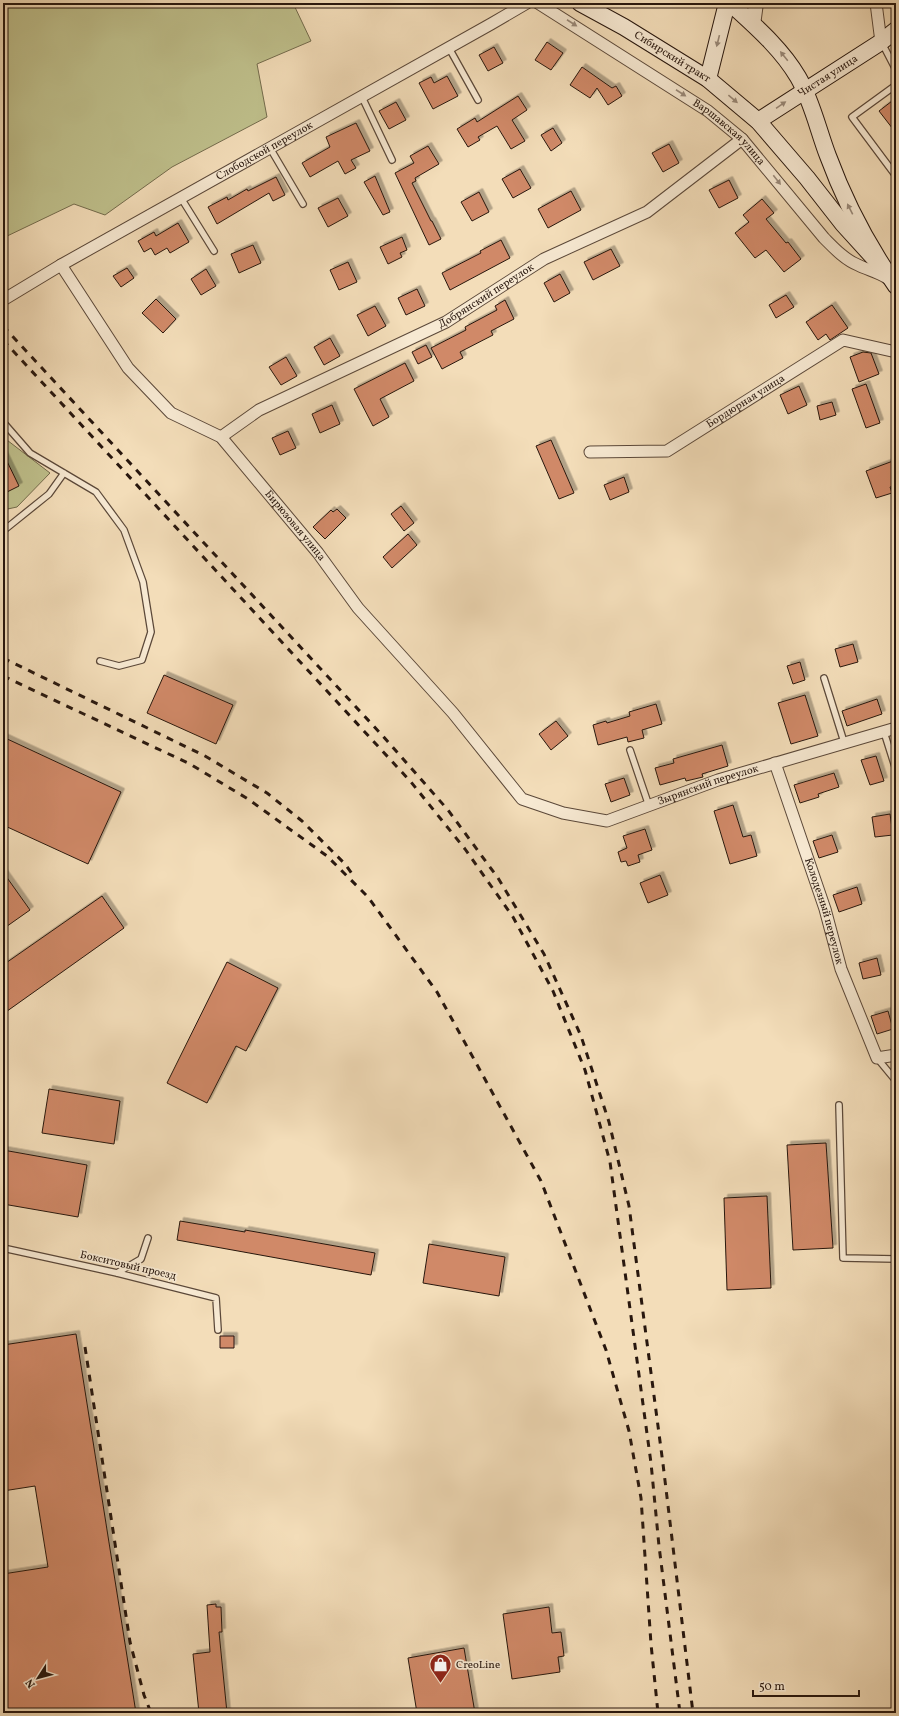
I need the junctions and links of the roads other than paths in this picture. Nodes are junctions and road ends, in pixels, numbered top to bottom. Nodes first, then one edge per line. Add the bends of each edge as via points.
1 (527, 3) edge
2 (538, 3) edge
3 (580, 3) edge
4 (600, 3) edge
5 (729, 3) edge
6 (756, 3) edge
7 (876, 3) edge
8 (754, 24) junction
9 (624, 26) junction
10 (896, 30) edge
11 (881, 42) junction
12 (450, 48) junction
13 (896, 70) edge
14 (708, 79) junction
15 (896, 85) edge
16 (805, 89) junction
17 (362, 96) junction
18 (478, 100) dead end
19 (758, 120) junction
20 (742, 139) junction
21 (270, 148) junction
22 (392, 160) dead end
23 (896, 176) edge
24 (181, 198) junction
25 (303, 204) dead end
26 (214, 251) dead end
27 (61, 265) junction
28 (883, 268) junction
29 (896, 285) edge
30 (3, 300) edge
31 (896, 352) edge
32 (3, 422) edge
33 (221, 437) junction
34 (590, 452) dead end
35 (64, 473) junction
36 (3, 531) edge
37 (100, 661) dead end
38 (824, 678) dead end
39 (896, 728) edge
40 (884, 732) junction
41 (844, 742) junction
42 (630, 750) dead end
43 (775, 763) junction
44 (896, 770) edge
45 (522, 799) joint
46 (649, 806) junction
47 (896, 1055) edge
48 (877, 1058) junction
49 (896, 1081) edge
50 (839, 1105) dead end
51 (148, 1238) dead end
52 (3, 1248) edge
53 (896, 1259) edge
54 (117, 1273) junction
55 (218, 1330) dead end

1 - 12 street, Слободской переулок
2 -> 20 street, Варшавская улица via 708,111
3 - 9 main road, Сибирский тракт
4 - 9 main road
5 - 8 main road
5 -> 14 main road
6 - 8 street
7 - 11 street
16 -> 8 main road via 790,64
9 - 14 main road, Сибирский тракт
10 - 11 main road, Чистая улица
11 - 13 lane
11 - 16 main road, Чистая улица
12 - 17 street, Слободской переулок
12 - 18 lane
14 -> 19 main road, Сибирский тракт
15 - 23 lane via 852,118
19 -> 16 main road, Чистая улица
28 -> 16 main road, Варшавская улица via 840,188
17 - 21 street, Слободской переулок
17 - 22 lane
19 - 28 main road, Варшавская улица via 843,224
20 -> 29 street, Варшавская улица via 835,250
20 - 33 street, Добрянский переулок via 647,212 544,259 446,322 259,410
21 - 24 street, Слободской переулок
21 - 25 lane
24 - 26 lane
24 - 27 street, Слободской переулок
27 - 30 street, Слободской переулок
27 - 33 street, Бирюзовая улица via 128,368 171,413
28 - 29 main road, Варшавская улица
31 - 34 street, Бордюрная улица via 843,340 667,451
32 - 35 lane via 30,453
33 - 45 street, Бирюзовая улица via 318,553 358,608 453,713
35 - 36 lane via 49,494
35 - 37 lane via 96,492 124,530 144,582 150,632 142,660 119,666
38 - 41 lane
39 - 40 street, Зырянский переулок
40 - 41 street, Зырянский переулок
40 - 44 lane
41 - 43 street, Зырянский переулок
42 - 46 lane
43 - 46 street, Зырянский переулок via 718,780
43 - 48 street, Колодезный переулок via 825,909 841,969
45 - 46 street, Зырянский переулок via 563,813 608,821
47 - 48 street
48 - 49 lane
50 - 53 lane via 843,1258
51 - 54 lane via 140,1259
52 - 54 lane, Бокситовый проезд
54 - 55 lane, Бокситовый проезд via 216,1298

